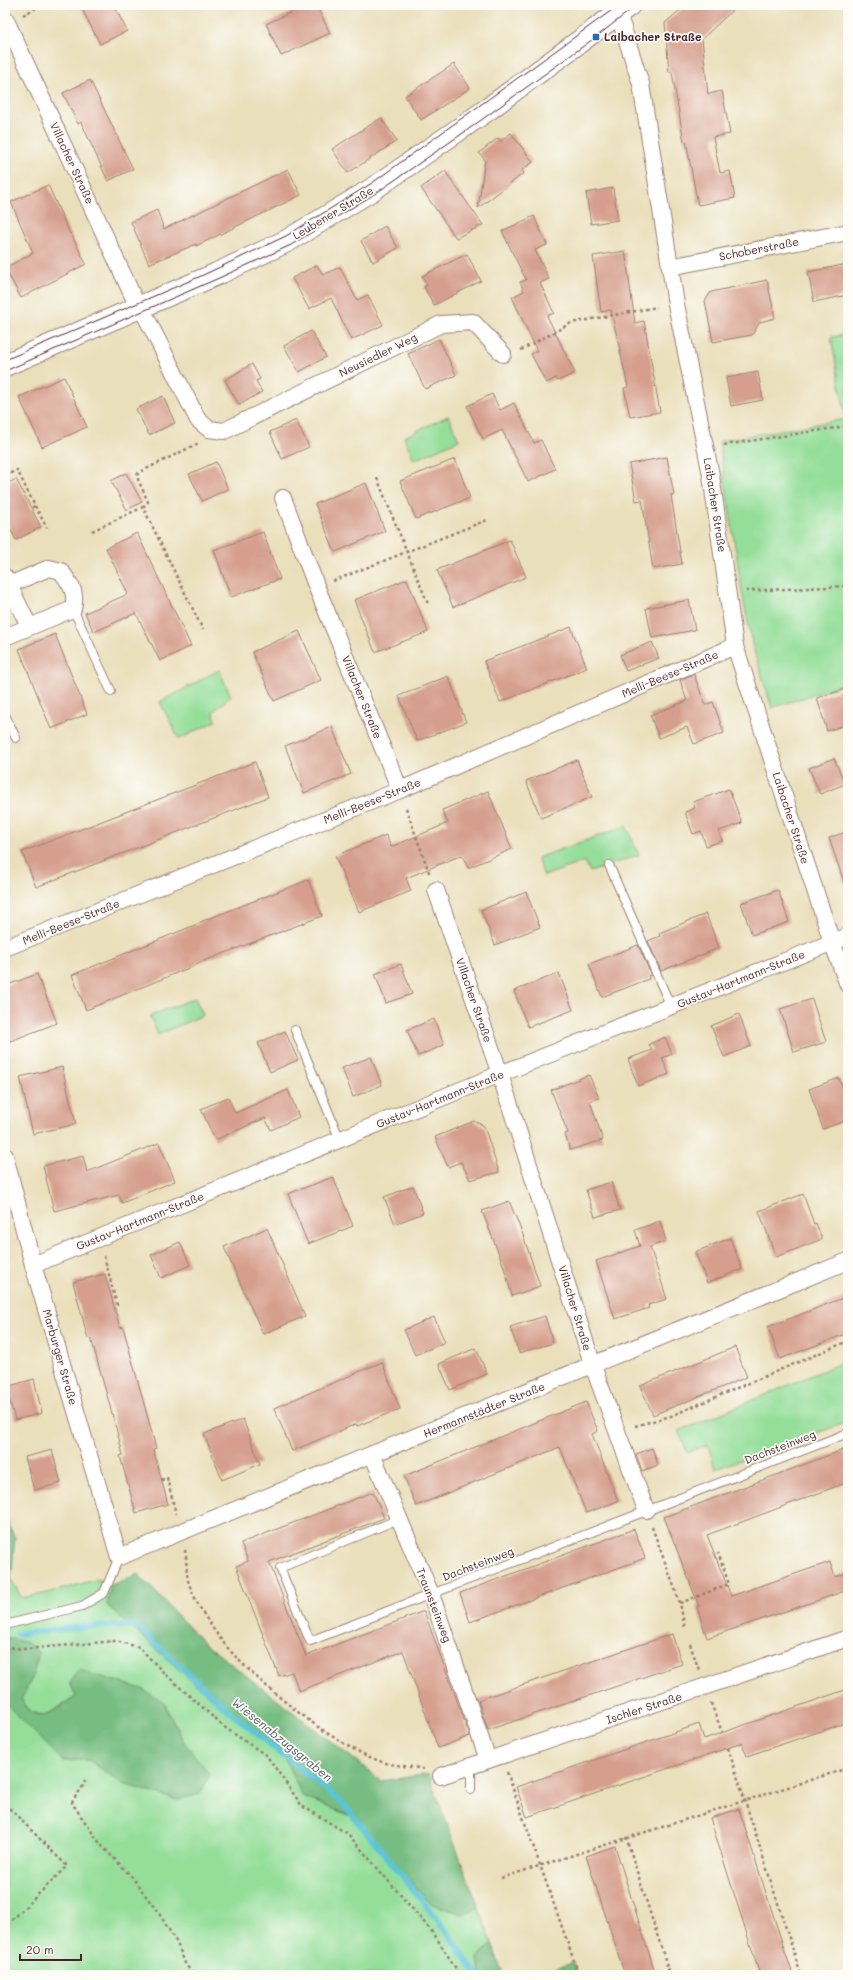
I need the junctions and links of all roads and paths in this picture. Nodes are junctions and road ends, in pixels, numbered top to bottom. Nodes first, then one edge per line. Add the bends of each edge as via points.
1 (623, 10) edge
2 (5, 18) edge
3 (848, 232) edge
4 (670, 266) junction
5 (676, 304) junction
6 (140, 307) junction
7 (503, 354) joint
8 (5, 365) edge
9 (848, 426) edge
10 (209, 429) junction
11 (706, 448) junction
12 (5, 476) edge
13 (377, 478) dead end
14 (283, 498) dead end
15 (35, 506) junction
16 (143, 507) junction
17 (31, 508) dead end
18 (487, 520) dead end
19 (47, 528) dead end
20 (92, 531) dead end
21 (408, 551) junction
22 (7, 581) edge
23 (848, 586) edge
24 (317, 588) junction
25 (728, 594) junction
26 (428, 604) dead end
27 (73, 610) junction
28 (28, 626) junction
29 (204, 630) dead end
30 (5, 636) edge
31 (735, 646) junction
32 (111, 690) dead end
33 (5, 715) edge
34 (16, 738) dead end
35 (400, 790) junction
36 (609, 865) dead end
37 (436, 890) joint
38 (848, 936) edge
39 (832, 942) junction
40 (5, 948) edge
41 (848, 985) edge
42 (672, 1007) junction
43 (295, 1030) dead end
44 (500, 1074) junction
45 (340, 1140) junction
46 (5, 1156) edge
47 (99, 1238) junction
48 (848, 1261) edge
49 (33, 1265) junction
50 (114, 1306) dead end
51 (848, 1341) edge
52 (593, 1366) junction
53 (617, 1432) junction
54 (848, 1433) edge
55 (372, 1454) junction
56 (162, 1480) dead end
57 (646, 1510) junction
58 (399, 1519) junction
59 (180, 1532) junction
60 (185, 1553) dead end
61 (718, 1553) dead end
62 (119, 1557) junction
63 (431, 1594) junction
64 (680, 1602) junction
65 (5, 1625) edge
66 (685, 1630) dead end
67 (848, 1638) edge
68 (690, 1644) dead end
69 (5, 1648) edge
70 (706, 1687) junction
71 (722, 1732) dead end
72 (728, 1748) dead end
73 (494, 1757) junction
74 (472, 1765) junction
75 (848, 1768) edge
76 (436, 1773) joint
77 (85, 1780) dead end
78 (472, 1790) dead end
79 (745, 1800) junction
80 (5, 1804) edge
81 (626, 1837) junction
82 (540, 1866) junction
83 (501, 1878) dead end
84 (5, 1928) edge
85 (192, 1975) edge
86 (460, 1975) edge
87 (580, 1975) edge
88 (670, 1975) edge
89 (802, 1975) edge

1 - 4 street, Laibacher Straße via 620,19 641,84
1 - 6 street, Leubener Straße via 487,110 373,189 287,241
2 - 6 street, Villacher Straße
3 - 4 street, Schoberstraße
4 - 5 street, Laibacher Straße
5 - 7 path via 571,323 522,350
5 - 11 street, Laibacher Straße
6 - 8 street, Leubener Straße
6 - 10 street via 198,420
7 - 10 street, Neusiedler Weg via 473,322 441,324 224,431
9 - 11 path
10 - 16 path via 202,441 138,473 137,477 148,502
11 - 25 street, Laibacher Straße
12 - 15 path via 17,470
13 - 21 path
14 - 24 street, Villacher Straße
15 - 17 path
15 - 19 path
16 - 20 path
16 - 29 path
18 - 21 path
21 - 24 path
21 - 26 path
22 - 27 street via 49,568 61,571 72,587 75,598
22 - 28 street
23 - 25 path
24 - 35 street, Villacher Straße
25 - 31 street, Laibacher Straße
27 - 28 street
27 - 32 lane
28 - 30 street
31 - 35 street, Melli-Beese-Straße
31 - 39 street, Laibacher Straße
33 - 34 lane
35 - 37 path
35 - 40 street, Melli-Beese-Straße
36 - 42 lane
37 - 44 street, Villacher Straße
38 - 39 street, Gustav-Hartmann-Straße
39 - 41 street, Laibacher Straße
39 - 42 street, Gustav-Hartmann-Straße
42 - 44 street, Gustav-Hartmann-Straße
43 - 45 lane
44 - 45 street, Gustav-Hartmann-Straße
44 - 52 street, Villacher Straße
45 - 47 street, Gustav-Hartmann-Straße
46 - 49 street, Marburger Straße
47 - 49 street, Gustav-Hartmann-Straße
47 - 50 path via 117,1305
48 - 52 street, Hermannstädter Straße
49 - 62 street, Marburger Straße
51 - 53 path via 671,1416
52 - 53 street, Villacher Straße
52 - 55 street, Hermannstädter Straße
53 - 57 street, Villacher Straße
54 - 57 lane, Dachsteinweg
55 - 58 street, Traunsteinweg
55 - 59 street, Hermannstädter Straße
56 - 59 path via 167,1478
57 - 63 lane, Dachsteinweg
57 - 64 path
58 - 63 street, Traunsteinweg
58 - 63 lane, Dachsteinweg via 280,1568 310,1641
59 - 62 street, Hermannstädter Straße
60 - 76 path via 188,1580 197,1600 233,1654 254,1674 298,1711 343,1743 380,1762
61 - 64 path via 729,1584
62 - 65 lane via 104,1593 82,1606
63 - 73 street, Traunsteinweg
64 - 66 path
67 - 70 street, Ischler Straße
68 - 70 path
69 - 86 path via 25,1649 116,1641 139,1647 224,1727 267,1756 302,1806 348,1834 434,1934
70 - 71 path
70 - 73 street, Ischler Straße
72 - 79 path
73 - 74 street, Ischler Straße
73 - 82 path
74 - 76 street, Ischler Straße
74 - 78 lane
75 - 79 path
77 - 85 path via 72,1803 101,1845 132,1877 160,1916 177,1943
79 - 81 path
79 - 89 path
80 - 84 path via 67,1866
81 - 82 path
81 - 88 path
82 - 83 path
82 - 87 path

